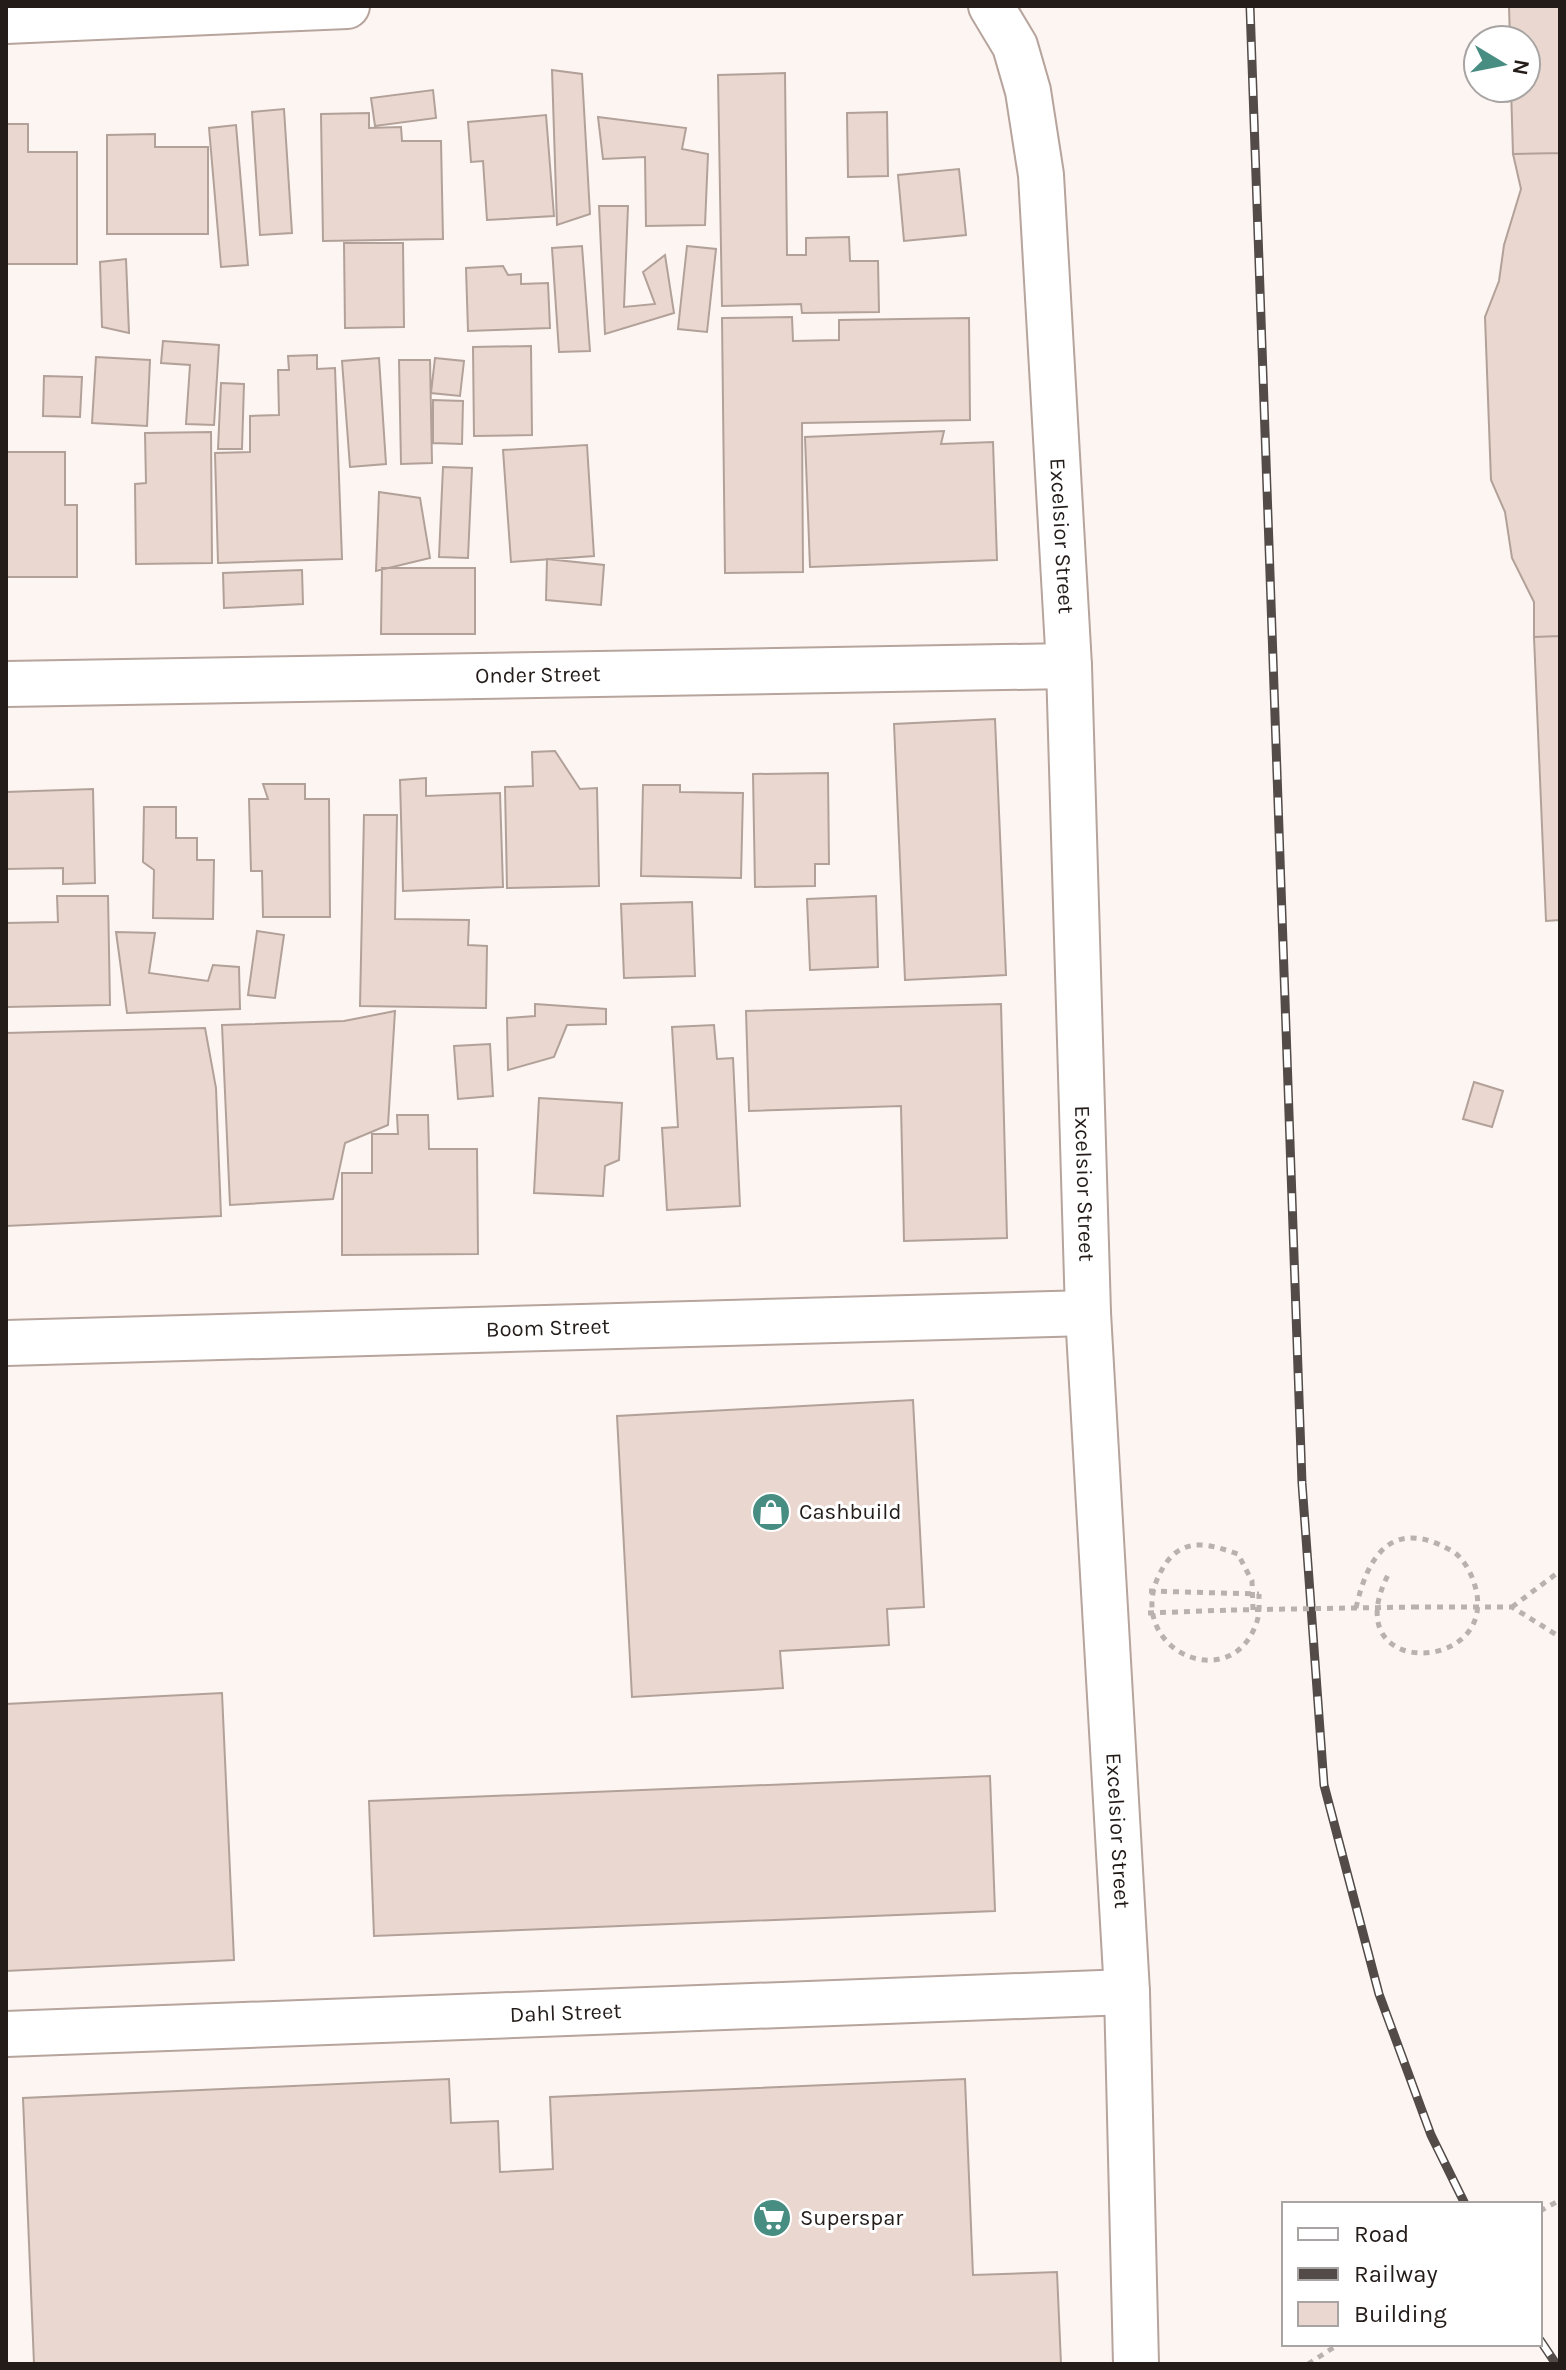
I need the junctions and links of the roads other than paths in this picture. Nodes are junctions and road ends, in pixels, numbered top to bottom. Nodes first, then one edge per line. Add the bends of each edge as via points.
1 (347, 6) edge
2 (994, 8) edge
3 (6, 21) edge
4 (1069, 666) junction
5 (6, 684) edge
6 (1088, 1313) junction
7 (6, 1343) edge
8 (1127, 1992) junction
9 (6, 2034) edge
10 (1136, 2364) edge

1 - 3 street
2 - 4 street, Excelsior Street via 1015,46 1028,91 1041,175
4 - 5 street, Onder Street
4 - 6 street, Excelsior Street
6 - 7 street, Boom Street
6 - 8 street, Excelsior Street
8 - 9 street, Dahl Street
8 - 10 street, Excelsior Street

